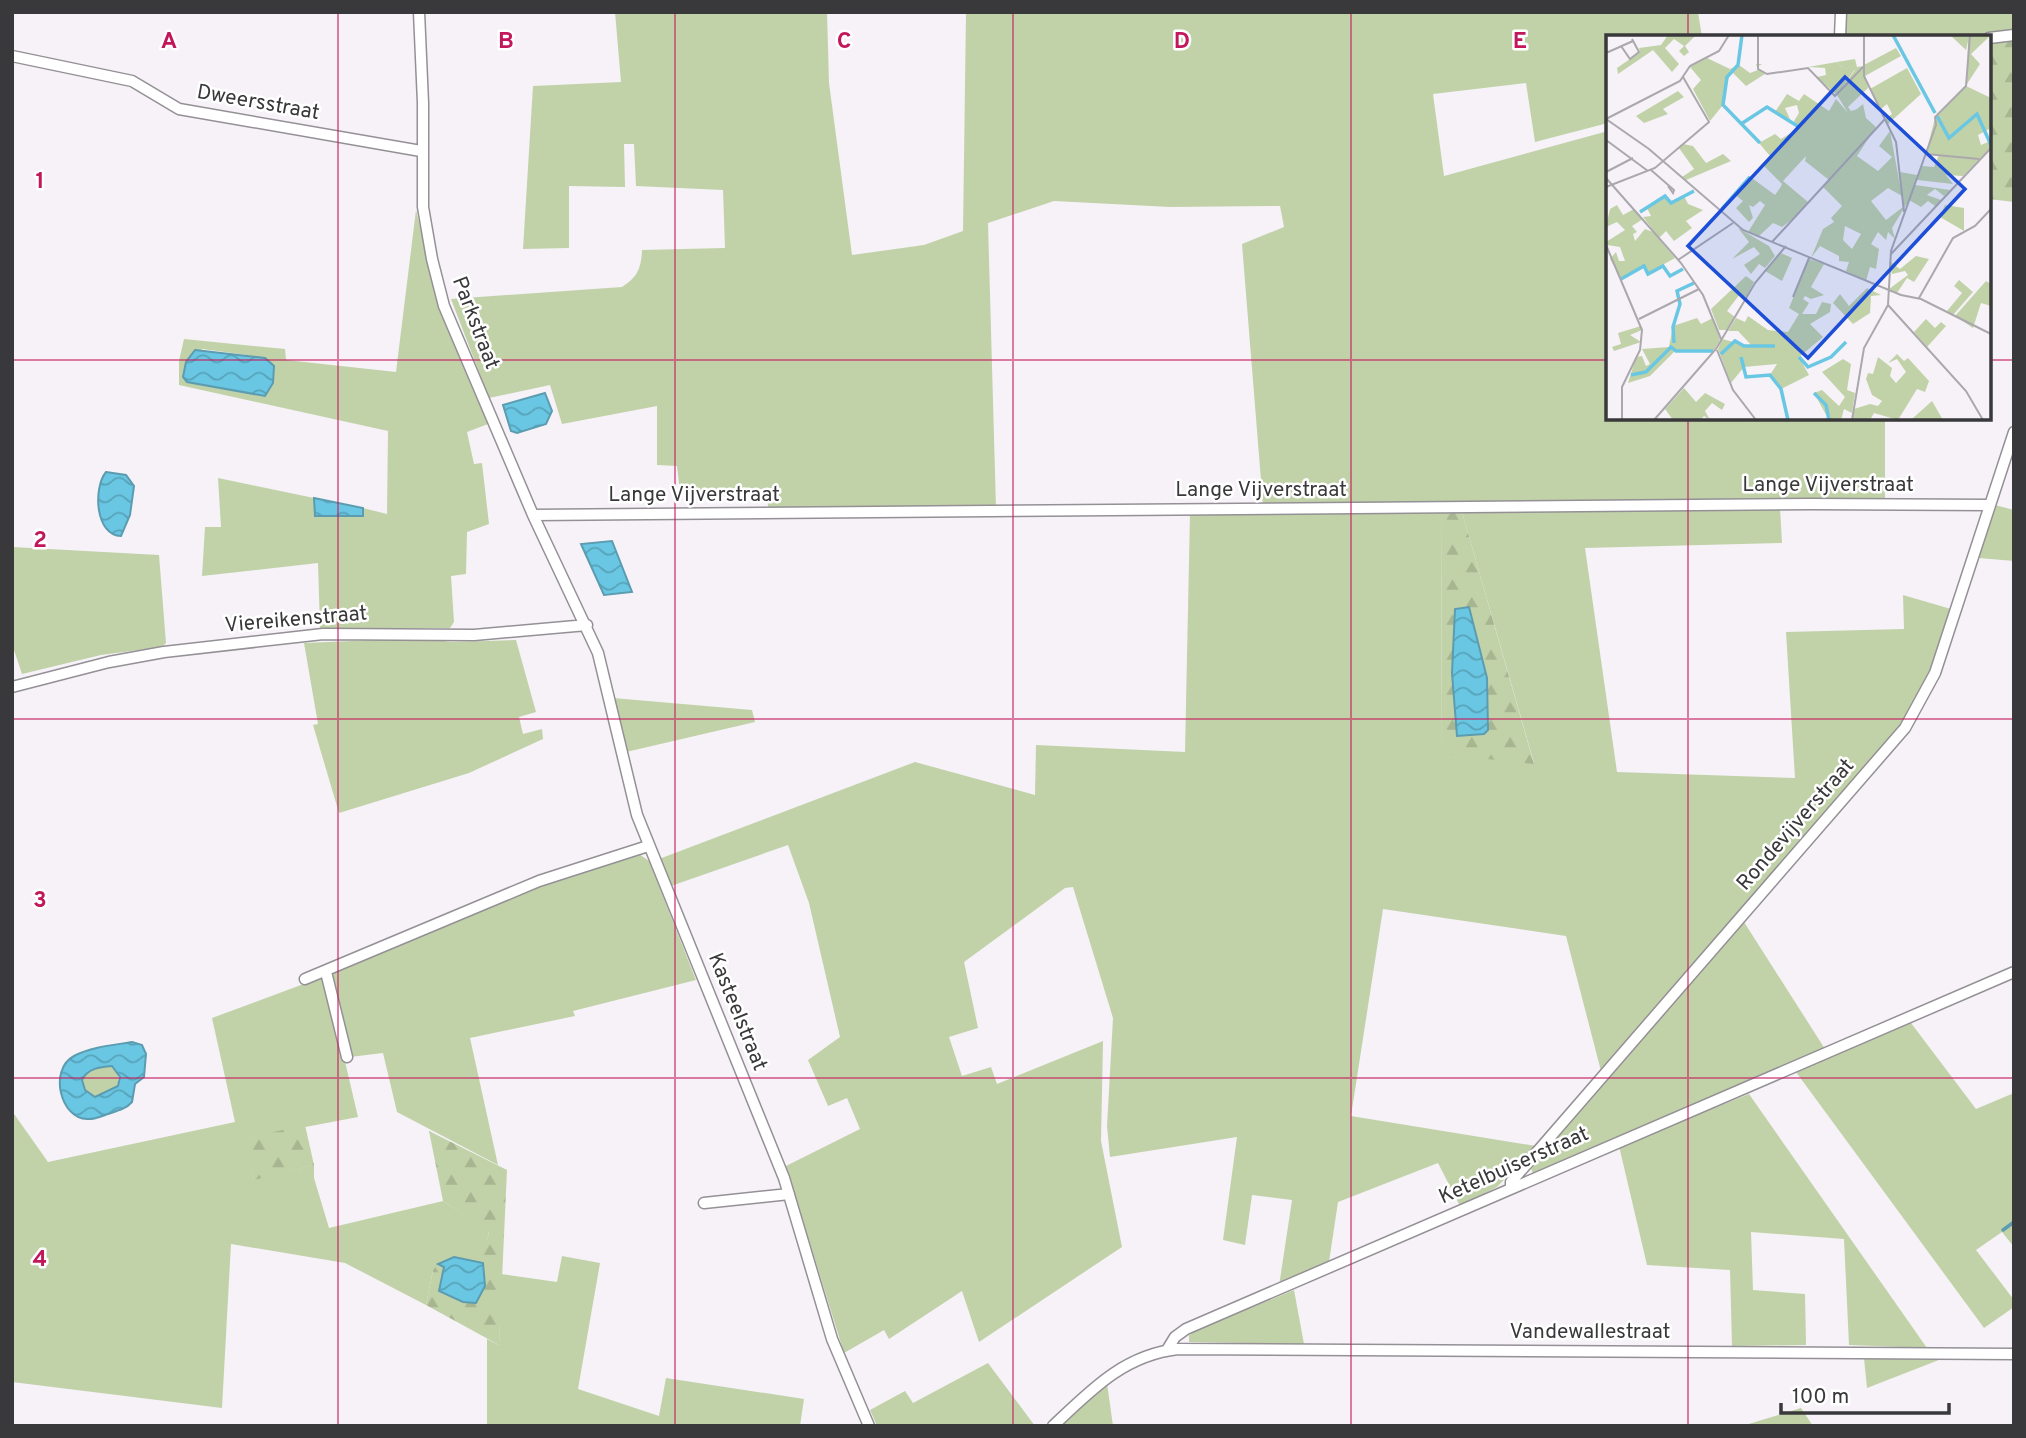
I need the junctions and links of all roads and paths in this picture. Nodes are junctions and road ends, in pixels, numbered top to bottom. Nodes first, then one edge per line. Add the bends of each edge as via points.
1 (419, 12) edge
2 (1841, 12) edge
3 (1840, 35) edge
4 (2014, 35) edge
5 (1991, 38) edge
6 (12, 56) edge
7 (421, 151) junction
8 (2014, 432) edge
9 (1990, 505) junction
10 (533, 515) junction
11 (587, 625) junction
12 (12, 687) edge
13 (648, 846) junction
14 (327, 972) junction
15 (2013, 973) edge
16 (305, 979) dead end
17 (347, 1058) dead end
18 (1511, 1187) junction
19 (789, 1194) junction
20 (704, 1203) dead end
21 (1167, 1350) junction
22 (2014, 1354) edge
23 (869, 1426) edge
24 (1053, 1426) edge

1 - 7 street, Parkstraat via 424,103
2 - 3 street
4 - 5 street
6 - 7 street, Dweersstraat via 132,81 178,109
7 - 10 street, Parkstraat via 424,207 444,306
8 - 9 street, Rondevijverstraat
9 - 10 street, Lange Vijverstraat
9 - 18 street, Rondevijverstraat via 1935,673 1905,728
10 - 11 street, Parkstraat
11 - 12 street, Viereikenstraat via 474,635 323,634 164,652
11 - 13 street, Kasteelstraat via 598,653 626,780
13 - 14 street via 539,881
13 - 19 street, Kasteelstraat
14 - 16 street
14 - 17 street
15 - 18 street, Ketelbuiserstraat
18 - 21 street, Ketelbuiserstraat via 1186,1329
19 - 20 street
19 - 23 street, Kasteelstraat via 832,1339
21 - 22 street, Vandewallestraat
21 - 24 street, Ketelbuiserstraat via 1128,1363

